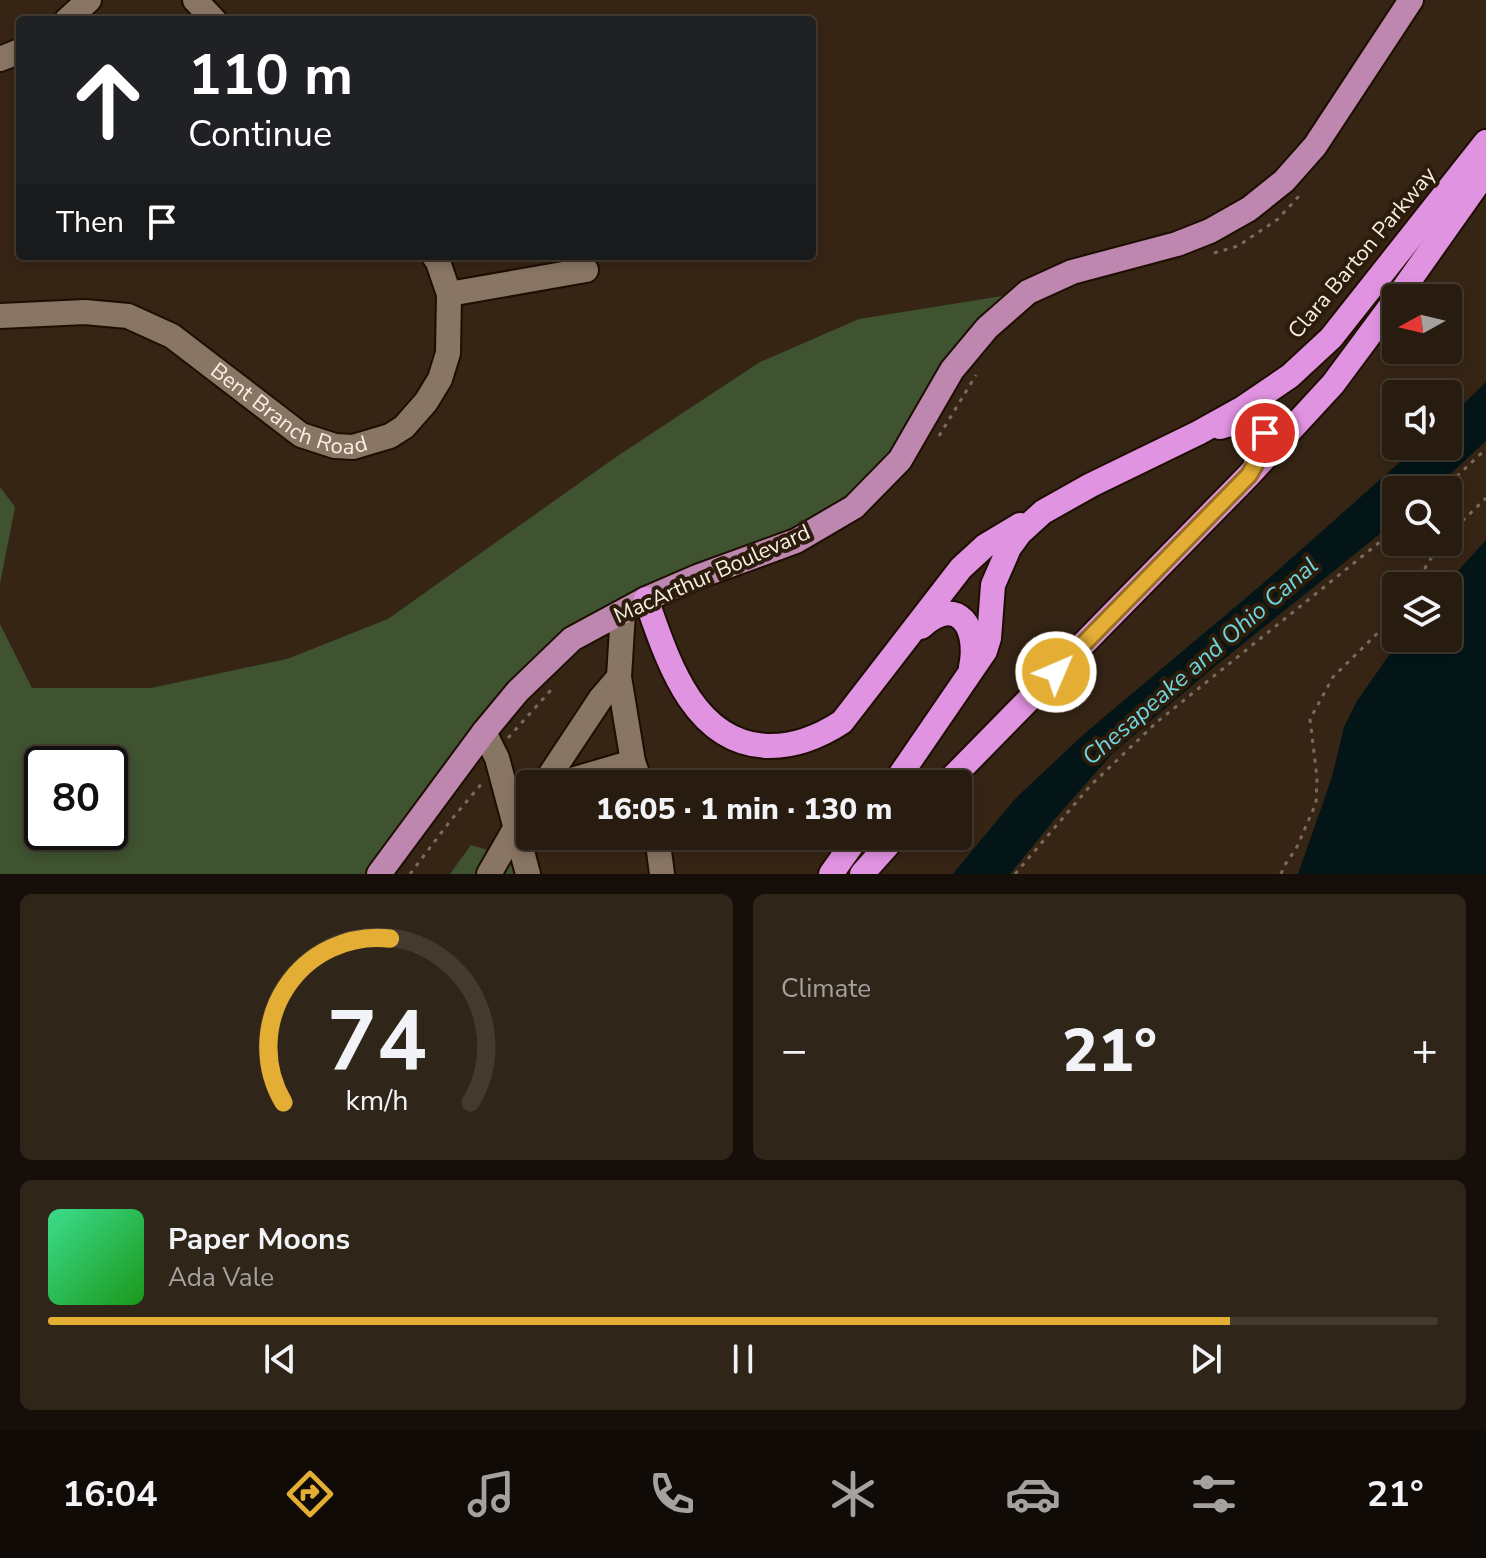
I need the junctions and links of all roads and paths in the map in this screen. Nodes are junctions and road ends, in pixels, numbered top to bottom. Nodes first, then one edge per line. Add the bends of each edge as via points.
1 (89, 0) edge
2 (195, 0) edge
3 (1411, 0) edge
4 (71, 16) edge
5 (210, 16) edge
6 (1486, 142) edge
7 (1486, 172) edge
8 (1299, 197) dead end
9 (1210, 254) dead end
10 (437, 260) edge
11 (586, 270) dead end
12 (1406, 284) edge
13 (449, 294) junction
14 (0, 316) edge
15 (1382, 317) edge
16 (984, 365) dead end
17 (1198, 433) junction
18 (934, 442) dead end
19 (1486, 449) edge
20 (1249, 475) junction
21 (1457, 476) edge
22 (1486, 498) edge
23 (1043, 512) junction
24 (1462, 521) edge
25 (1382, 540) edge
26 (646, 599) junction
27 (623, 612) junction
28 (1382, 629) edge
29 (907, 639) junction
30 (970, 673) junction
31 (619, 677) junction
32 (555, 685) dead end
33 (493, 738) junction
34 (553, 770) edge
35 (636, 770) edge
36 (904, 770) edge
37 (960, 770) edge
38 (490, 774) dead end
39 (516, 827) joint
40 (522, 850) edge
41 (659, 850) edge
42 (848, 850) edge
43 (884, 850) edge
44 (863, 873) edge
45 (379, 874) edge
46 (410, 874) edge
47 (489, 874) edge
48 (528, 874) edge
49 (662, 874) edge
50 (831, 874) edge
51 (1015, 874) edge
52 (1281, 874) edge

1 - 4 street
2 - 5 street
3 - 26 main road, MacArthur Boulevard via 1315,146 1249,209 1177,244 1072,272 1028,292 987,328 952,370 900,460 854,507 796,541
6 - 17 highway, Clara Barton Parkway via 1331,338 1290,376
7 - 12 highway, Clara Barton Parkway
8 - 9 path via 1278,219 1238,246
10 - 13 street, Bent Branch Road
11 - 13 street
13 - 14 street, Bent Branch Road via 448,353 426,402 390,436 353,447 301,435 172,336 128,316
15 - 20 highway, Clara Barton Parkway via 1333,384
16 - 18 path
17 - 20 highway via 1241,421 1258,424 1265,433 1265,447
17 - 23 highway, Clara Barton Parkway
19 - 21 path
20 - 37 highway, Clara Barton Parkway
22 - 24 path
23 - 29 highway via 972,557
23 - 30 highway, Clara Barton Parkway via 1020,533 1001,564 993,585 989,638
25 - 51 path via 1157,722 1091,785
26 - 27 main road, MacArthur Boulevard
26 - 29 highway via 692,704 725,734 759,746 796,744 842,722
27 - 31 street
27 - 33 main road, MacArthur Boulevard via 572,639 518,691
28 - 52 path via 1333,677 1310,719 1316,803
29 - 30 highway via 932,617 958,617 972,631
30 - 36 highway, Clara Barton Parkway
31 - 34 street
31 - 35 street
32 - 33 path
33 - 39 street
33 - 45 main road, MacArthur Boulevard
38 - 46 path
39 - 47 street
40 - 48 street
41 - 49 street
42 - 50 highway
43 - 44 highway

